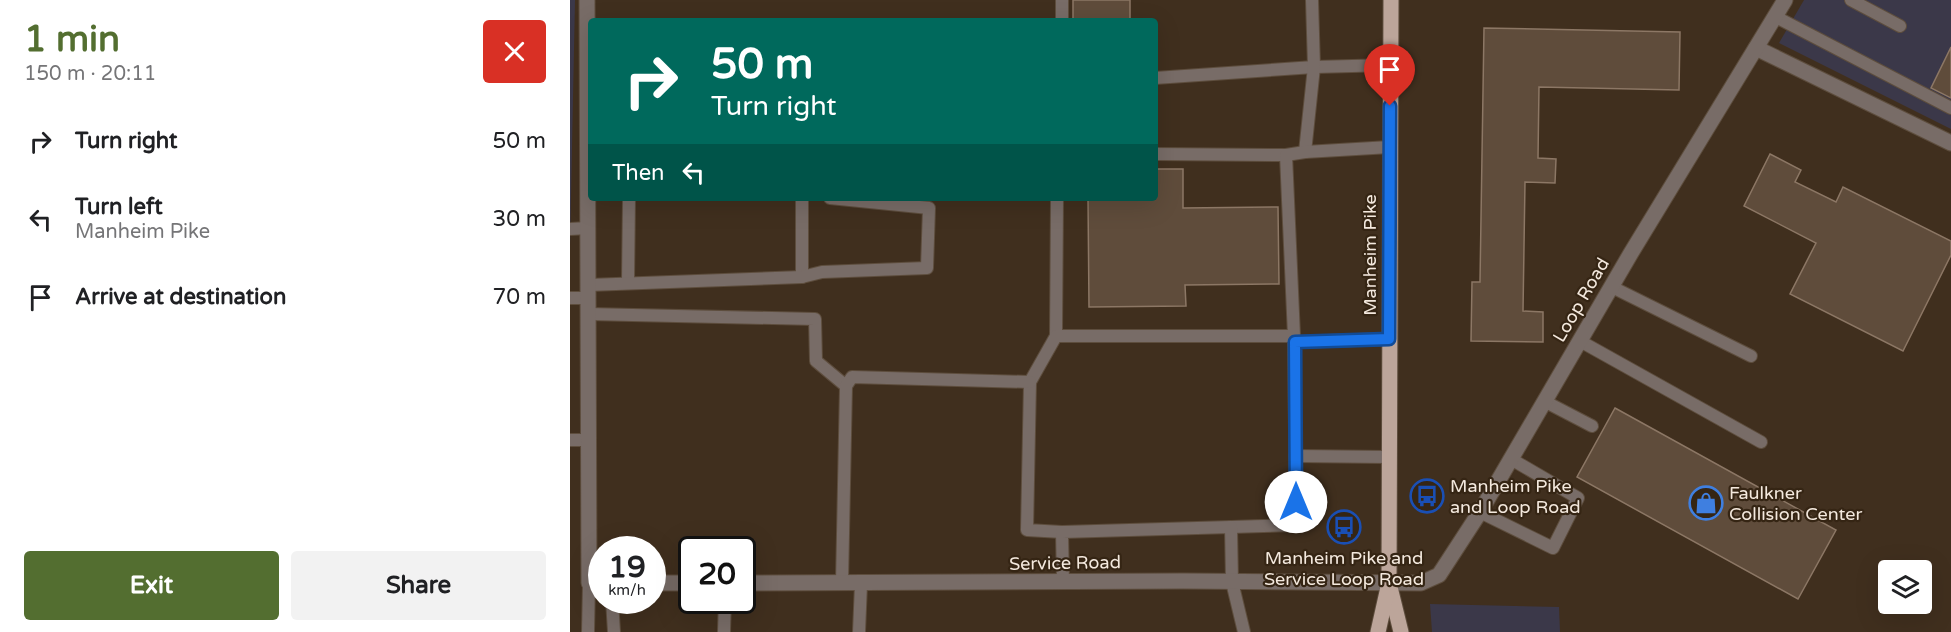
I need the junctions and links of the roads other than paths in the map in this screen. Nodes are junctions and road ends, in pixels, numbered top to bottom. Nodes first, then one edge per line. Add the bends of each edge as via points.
1 (587, 0) edge
2 (1062, 0) edge
3 (1312, 0) edge
4 (1391, 0) edge
5 (1785, 0) edge
6 (1851, 0) edge
7 (1776, 16) junction
8 (1062, 18) edge
9 (588, 26) edge
10 (1900, 26) dead end
11 (1756, 48) junction
12 (1390, 65) junction
13 (1314, 67) junction
14 (1158, 78) edge
15 (1951, 108) edge
16 (1951, 143) edge
17 (1390, 147) junction
18 (1305, 152) junction
19 (1158, 154) edge
20 (1286, 155) junction
21 (589, 201) edge
22 (629, 201) edge
23 (802, 201) edge
24 (860, 201) edge
25 (1057, 201) edge
26 (588, 228) junction
27 (570, 229) edge
28 (802, 277) junction
29 (628, 282) junction
30 (1612, 287) junction
31 (589, 291) junction
32 (570, 298) edge
33 (588, 314) junction
34 (1056, 336) junction
35 (1295, 339) junction
36 (1389, 339) junction
37 (1580, 341) junction
38 (1751, 356) dead end
39 (1030, 382) junction
40 (846, 386) junction
41 (1544, 402) junction
42 (1592, 426) dead end
43 (570, 440) edge
44 (588, 440) junction
45 (1761, 442) dead end
46 (1295, 456) junction
47 (1388, 457) junction
48 (1511, 459) junction
49 (1480, 512) junction
50 (1231, 527) junction
51 (1062, 532) junction
52 (593, 536) edge
53 (1232, 582) junction
54 (756, 583) edge
55 (1064, 583) junction
56 (1389, 583) junction
57 (842, 584) junction
58 (861, 584) junction
59 (591, 614) edge
60 (613, 614) edge
61 (724, 614) edge
62 (588, 632) edge
63 (614, 632) edge
64 (724, 632) edge
65 (859, 632) edge
66 (1244, 632) edge
67 (1378, 632) edge
68 (1401, 632) edge

1 - 9 street
2 - 8 lane
3 - 13 lane
4 - 12 main road, Manheim Pike
5 - 7 street, Loop Road
6 - 10 lane
7 - 11 street, Loop Road
7 - 15 lane
11 - 16 street
11 - 30 street, Loop Road
12 - 13 lane
12 - 17 main road, Manheim Pike
13 - 14 lane
13 - 18 lane
17 - 18 lane
17 - 36 main road, Manheim Pike
18 - 20 lane
19 - 20 lane
20 - 35 lane
21 - 26 street
22 - 29 lane
23 - 28 lane
24 - 28 lane via 929,208 927,268 822,272
25 - 34 lane
26 - 27 lane
26 - 31 street
28 - 29 lane
29 - 31 lane
30 - 37 street, Loop Road
30 - 38 lane
31 - 32 lane
31 - 33 street
33 - 40 lane via 815,319 816,361
33 - 44 street
34 - 35 lane
34 - 39 lane
35 - 36 lane
35 - 46 lane
36 - 47 main road, Manheim Pike
37 - 41 street, Loop Road
37 - 45 lane
39 - 40 lane via 852,377
39 - 51 lane via 1027,530
40 - 57 lane
41 - 42 lane
41 - 48 street, Loop Road
43 - 44 lane
44 - 52 street
46 - 47 lane
46 - 50 lane via 1296,525
47 - 56 main road, Manheim Pike
48 - 49 street, Loop Road
48 - 49 lane via 1578,498 1553,548
49 - 56 street, Loop Road via 1439,575 1421,583
50 - 51 lane
50 - 53 lane
51 - 55 lane
53 - 55 street, Service Road
53 - 56 street, Service Road
53 - 66 lane
54 - 57 street, Service Road
55 - 58 street, Service Road
56 - 67 main road, Manheim Pike
56 - 68 main road, Manheim Pike
57 - 58 street, Service Road
58 - 65 lane
59 - 62 lane
60 - 63 lane
61 - 64 lane

